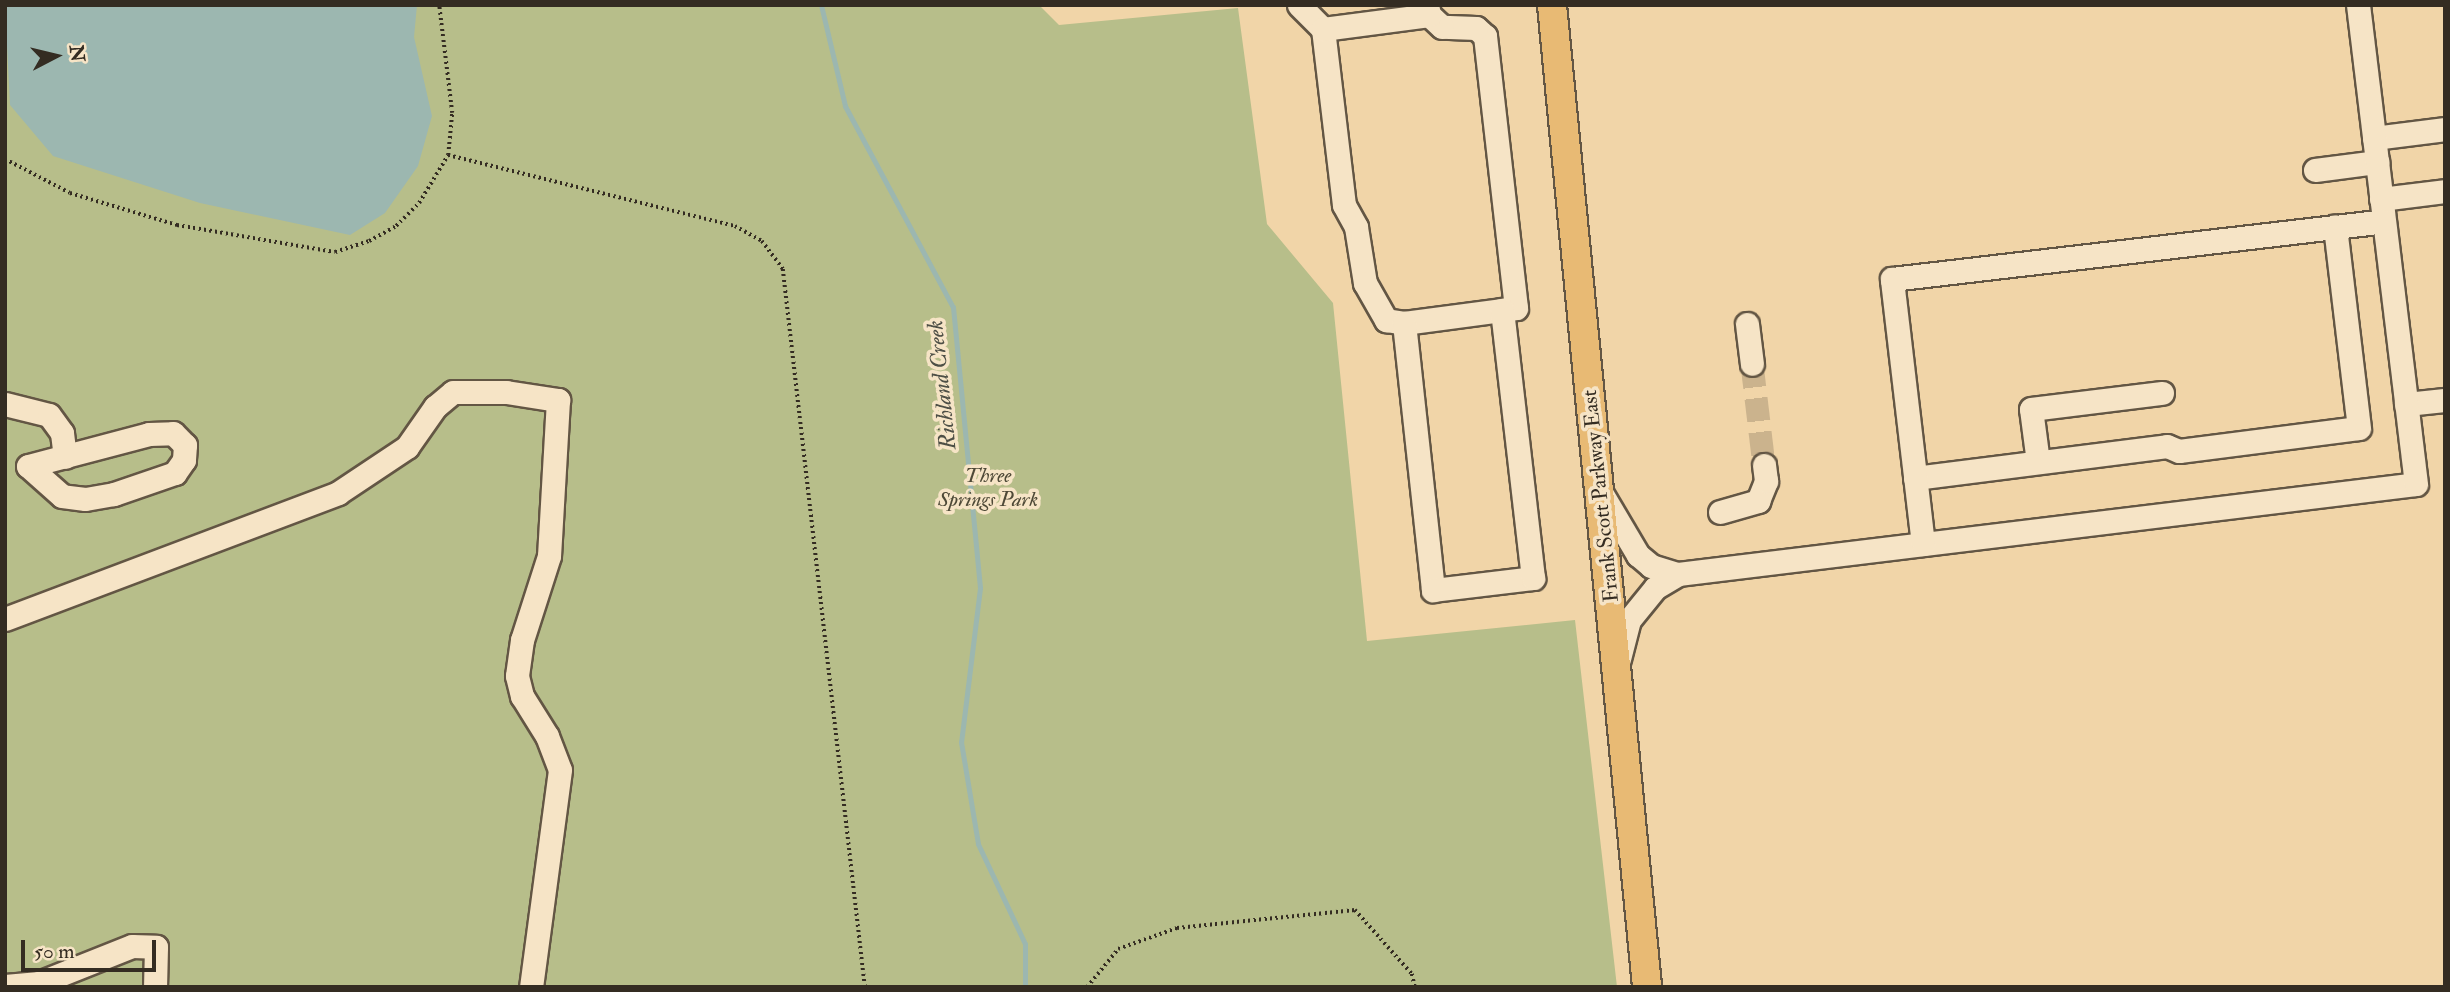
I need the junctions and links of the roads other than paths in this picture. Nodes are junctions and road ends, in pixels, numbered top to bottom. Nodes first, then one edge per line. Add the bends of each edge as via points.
1 (1299, 5) edge
2 (1552, 5) edge
3 (2358, 5) edge
4 (1428, 10) edge
5 (1323, 29) junction
6 (2445, 129) edge
7 (2374, 138) junction
8 (2377, 162) junction
9 (2315, 170) dead end
10 (2445, 191) edge
11 (2383, 210) junction
12 (2335, 226) junction
13 (1502, 310) junction
14 (1404, 323) junction
15 (1747, 324) dead end
16 (1752, 364) tunnel mouth
17 (2162, 393) dead end
18 (2445, 400) edge
19 (5, 404) edge
20 (2406, 404) junction
21 (65, 457) junction
22 (2038, 463) junction
23 (1764, 465) tunnel mouth
24 (1915, 478) junction
25 (1600, 491) junction
26 (1720, 512) dead end
27 (1923, 544) junction
28 (1678, 574) junction
29 (5, 619) edge
30 (1618, 662) junction
31 (5, 986) edge
32 (155, 987) edge
33 (531, 987) edge
34 (1647, 987) edge

1 - 5 lane
2 - 25 main road, Frank Scott Parkway East
3 - 7 lane
4 - 5 lane
4 - 13 lane via 1441,27 1476,28 1485,36 1516,308
5 - 14 lane via 1344,205 1356,227 1365,283 1385,320
6 - 7 lane
7 - 8 lane
8 - 9 lane
8 - 11 lane
10 - 11 lane
11 - 12 lane
11 - 20 lane
12 - 22 lane via 2359,428
12 - 24 lane via 1892,279
13 - 14 lane
13 - 14 lane via 1533,578 1433,590
15 - 16 lane
17 - 22 lane via 2031,409
18 - 20 lane
19 - 21 lane via 49,415 62,433
20 - 27 lane via 2416,484
21 - 21 lane via 149,434 173,433 186,445 184,460 175,473 85,499 62,496 28,466
22 - 24 lane
23 - 26 lane via 1766,481 1758,501
24 - 27 lane
25 - 28 lane via 1639,555 1651,566
25 - 30 main road, Frank Scott Parkway East
27 - 28 lane
28 - 30 lane via 1655,588 1629,620
29 - 33 lane via 338,493 407,447 435,407 453,392 506,392 558,400 549,556 522,640 517,676 522,696 547,736 560,769
30 - 34 main road, Frank Scott Parkway East
31 - 32 lane via 38,983 132,946 156,947

